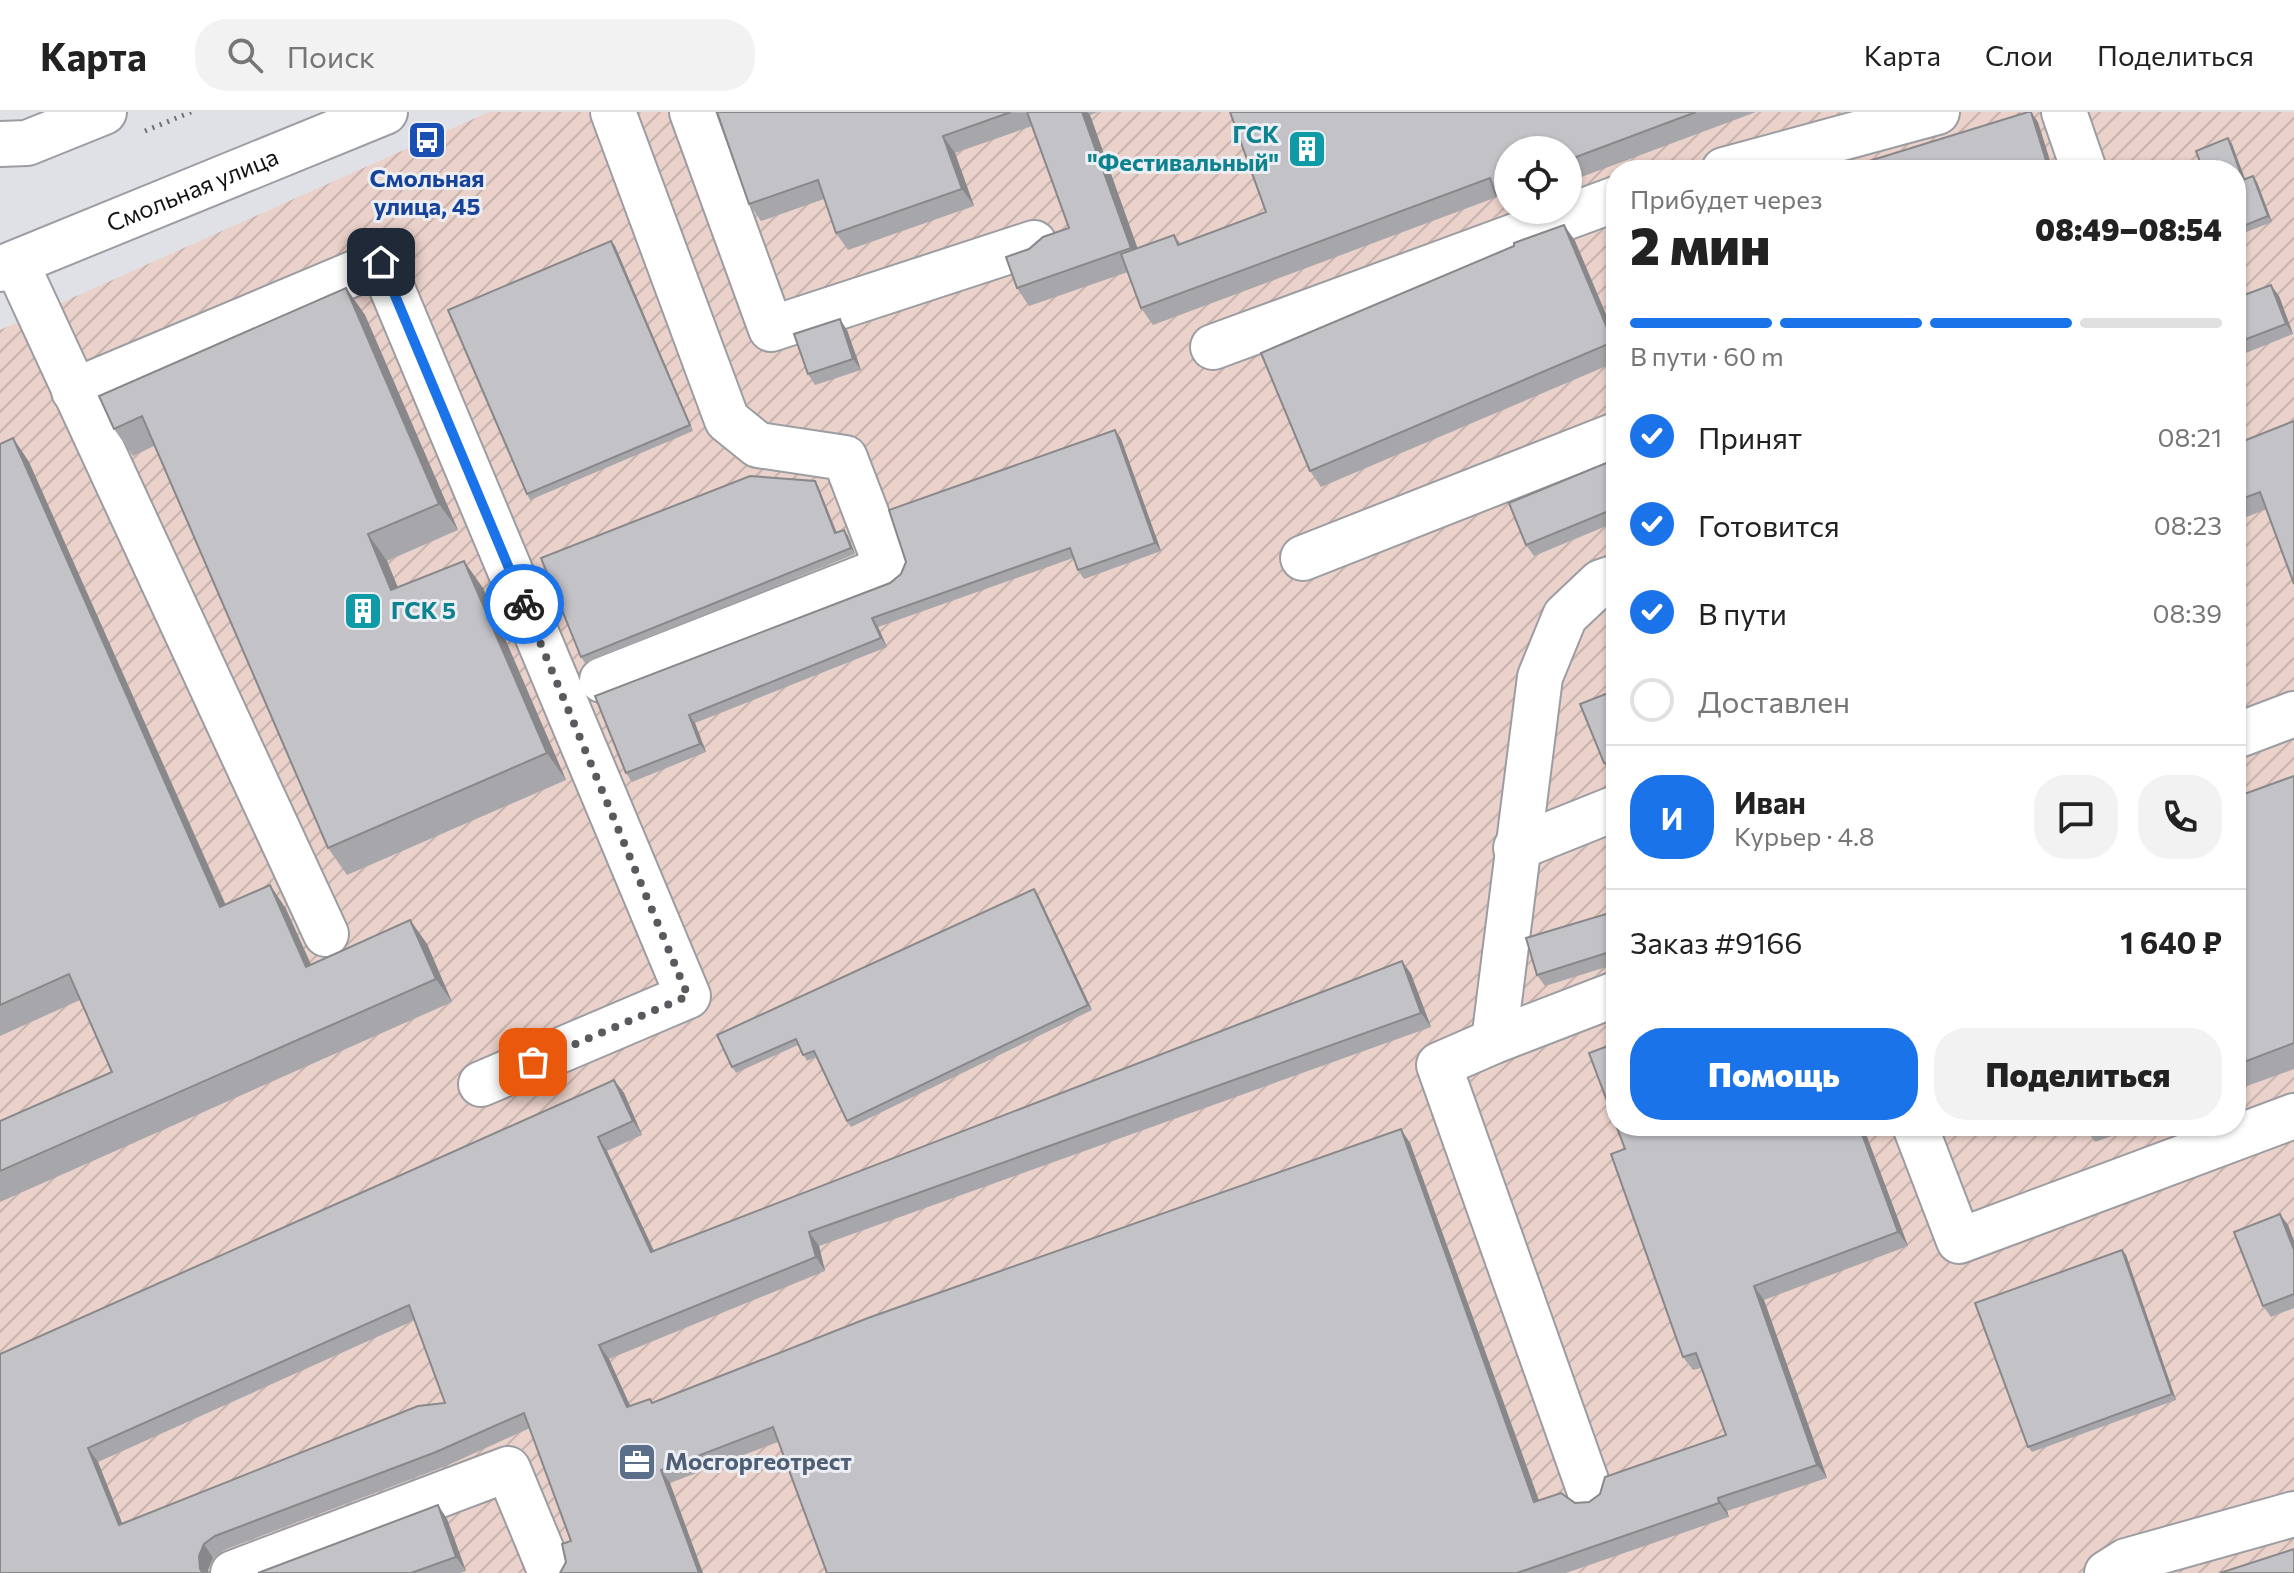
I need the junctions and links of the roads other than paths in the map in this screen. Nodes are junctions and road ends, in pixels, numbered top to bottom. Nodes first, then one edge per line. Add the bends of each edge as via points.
1 (104, 112) edge
2 (385, 112) edge
3 (613, 112) edge
4 (692, 112) edge
5 (1937, 112) edge
6 (2064, 112) edge
7 (0, 144) edge
8 (1761, 160) edge
9 (2081, 160) edge
10 (1606, 205) edge
11 (1034, 243) edge
12 (8, 266) edge
13 (1213, 347) dead end
14 (74, 391) junction
15 (1606, 439) edge
16 (1303, 558) dead end
17 (1606, 580) edge
18 (602, 680) dead end
19 (2294, 714) edge
20 (2246, 732) edge
21 (1606, 812) edge
22 (1516, 848) junction
23 (326, 934) dead end
24 (1606, 998) edge
25 (1494, 1041) junction
26 (481, 1084) dead end
27 (2294, 1116) edge
28 (2246, 1134) edge
29 (1919, 1136) edge
30 (2240, 1136) edge
31 (1590, 1492) dead end
32 (2294, 1514) edge
33 (233, 1573) edge
34 (551, 1573) edge
35 (2107, 1573) edge

1 - 7 street via 27,143
2 - 12 street, Смольная улица
3 - 18 street via 727,420 758,445 845,458 887,568
4 - 11 street via 771,329
5 - 8 street
6 - 9 street
10 - 13 street
12 - 14 street
14 - 23 street
14 - 26 street via 381,262 688,996
15 - 16 street
17 - 22 street via 1565,616 1540,677
19 - 20 street
21 - 22 street
22 - 25 street
24 - 25 street
25 - 31 street via 1439,1065
27 - 28 street
29 - 30 street via 1959,1241
32 - 35 street via 2126,1561
33 - 34 street via 508,1469

